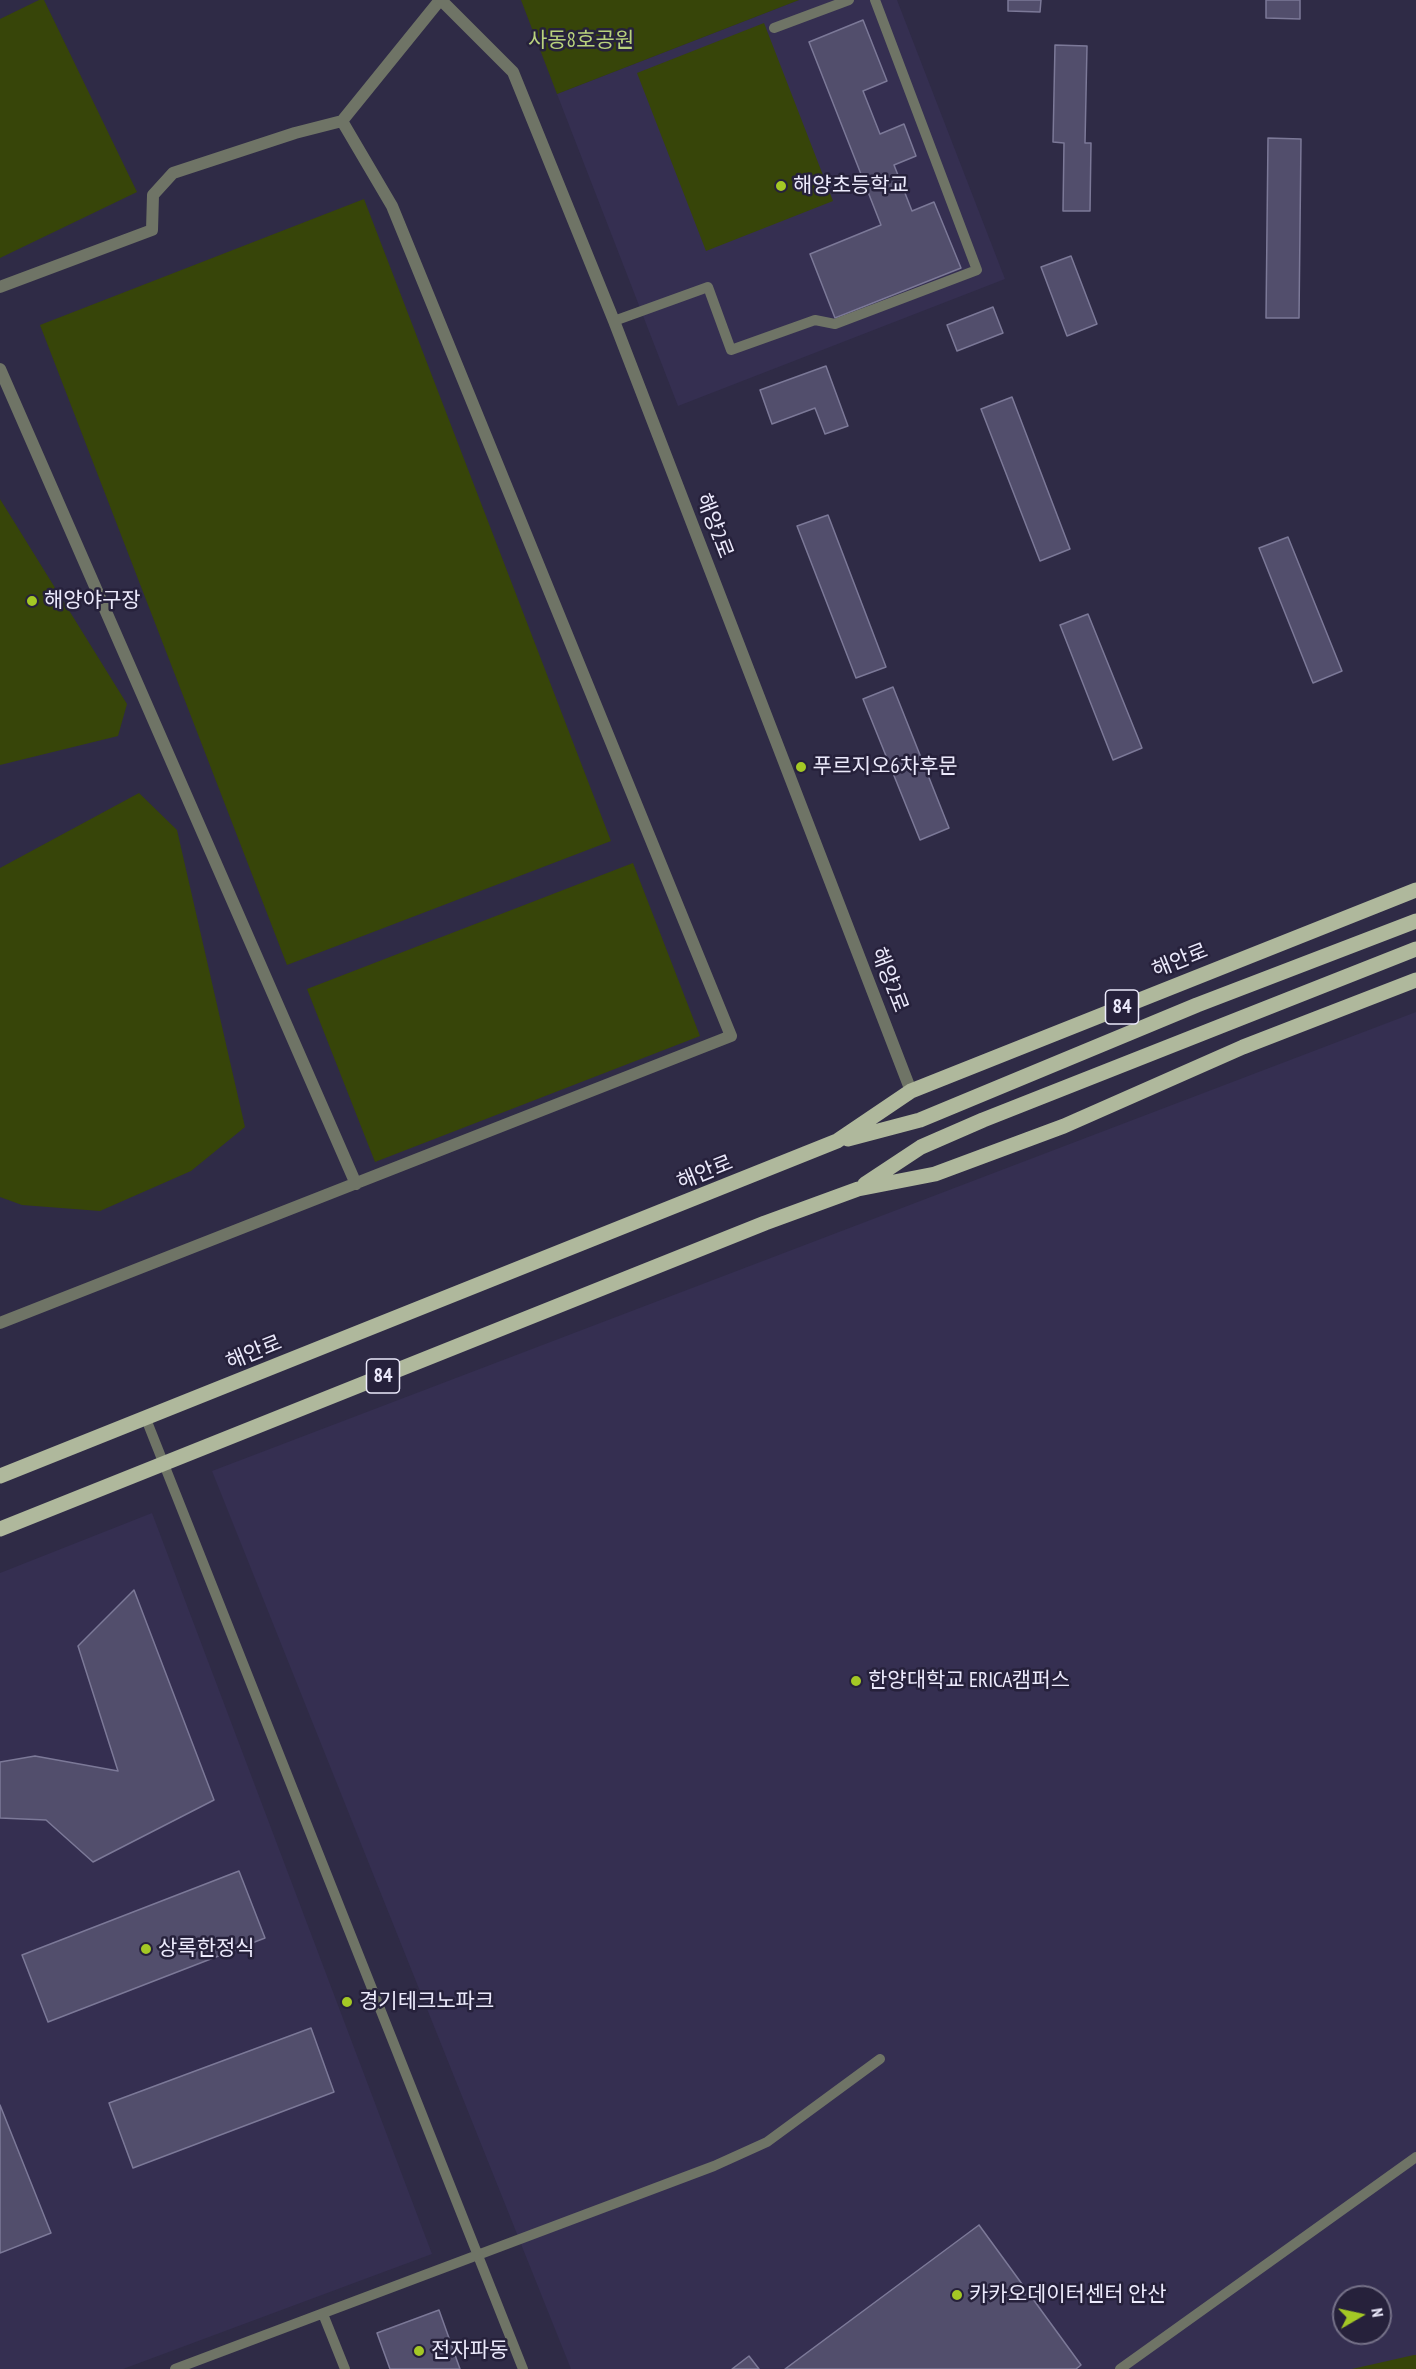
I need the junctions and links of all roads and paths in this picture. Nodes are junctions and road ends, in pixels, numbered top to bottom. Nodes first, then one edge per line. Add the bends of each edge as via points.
1 (441, 0) edge
2 (849, 0) edge
3 (875, 0) edge
4 (774, 28) dead end
5 (342, 120) junction
6 (0, 287) edge
7 (614, 321) junction
8 (0, 369) edge
9 (1416, 890) edge
10 (1416, 921) edge
11 (1416, 949) edge
12 (1416, 980) edge
13 (911, 1091) junction
14 (837, 1141) junction
15 (356, 1184) junction
16 (858, 1189) junction
17 (0, 1323) edge
18 (146, 1419) junction
19 (163, 1464) junction
20 (0, 1476) edge
21 (0, 1529) edge
22 (880, 2059) dead end
23 (1416, 2157) edge
24 (478, 2256) junction
25 (323, 2314) junction
26 (175, 2369) edge
27 (345, 2369) edge
28 (523, 2369) edge
29 (1120, 2369) edge

1 - 5 street
1 - 7 street, 해양2로 via 513,72
2 - 4 lane
3 - 7 lane via 977,270 835,324 815,320 731,351 708,287
5 - 6 street via 173,173 153,195 152,230
5 - 15 street via 393,206 731,1036
7 - 13 street, 해양2로
8 - 15 street
9 - 13 main road, 해안로 / 84
10 - 14 main road via 1197,1005 920,1120
11 - 16 main road via 921,1147
12 - 16 main road, 84 via 1243,1047 1064,1126 935,1174
13 - 14 main road, 해안로 / 84
14 - 18 main road, 해안로 / 84
15 - 17 street
16 - 19 main road, 84
18 - 19 lane
18 - 20 main road, 해안로 / 84
19 - 21 main road, 84
19 - 24 lane
22 - 24 lane via 767,2142
23 - 29 lane
24 - 25 lane
24 - 28 lane
25 - 26 lane
25 - 27 lane

